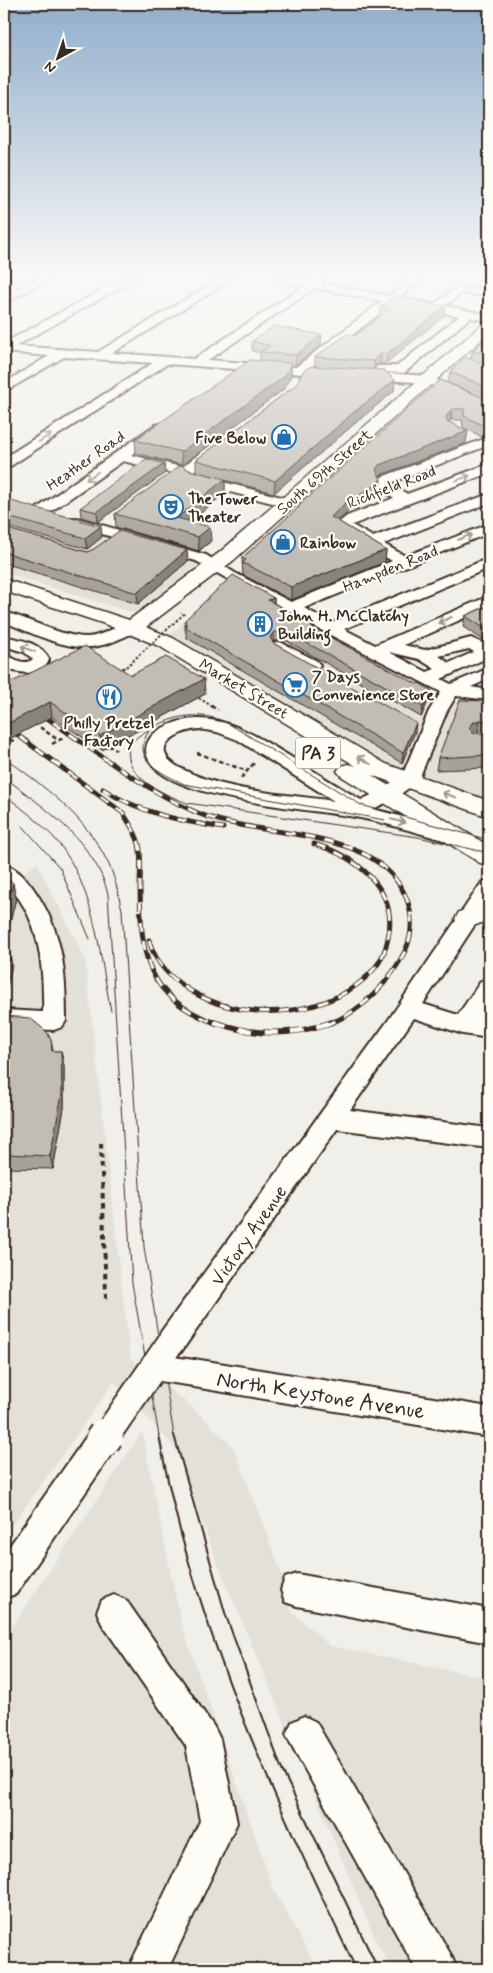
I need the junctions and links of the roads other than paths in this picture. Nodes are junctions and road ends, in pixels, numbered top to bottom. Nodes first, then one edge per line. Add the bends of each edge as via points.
1 (34, 370) edge
2 (150, 370) edge
3 (242, 370) edge
4 (290, 370) edge
5 (440, 370) edge
6 (303, 371) junction
7 (230, 378) edge
8 (428, 380) junction
9 (294, 385) edge
10 (4, 388) edge
11 (489, 408) edge
12 (168, 423) edge
13 (235, 434) edge
14 (467, 437) edge
15 (486, 443) edge
16 (225, 452) edge
17 (120, 456) junction
18 (4, 464) edge
19 (489, 468) edge
20 (181, 471) junction
21 (163, 482) edge
22 (489, 498) edge
23 (405, 500) junction
24 (288, 503) junction
25 (22, 507) edge
26 (50, 517) junction
27 (117, 518) edge
28 (489, 528) edge
29 (101, 529) junction
30 (118, 534) junction
31 (372, 543) junction
32 (104, 545) edge
33 (404, 562) junction
34 (489, 563) edge
35 (214, 566) junction
36 (4, 585) edge
37 (489, 601) edge
38 (290, 608) junction
39 (4, 617) edge
40 (130, 629) junction
41 (331, 629) junction
42 (4, 641) edge
43 (280, 647) edge
44 (380, 649) junction
45 (488, 652) edge
46 (425, 655) junction
47 (4, 660) edge
48 (449, 670) junction
49 (324, 672) edge
50 (489, 673) edge
51 (426, 679) junction
52 (451, 690) junction
53 (489, 695) edge
54 (411, 720) edge
55 (430, 731) junction
56 (197, 780) junction
57 (408, 781) junction
58 (387, 795) junction
59 (354, 805) junction
60 (489, 809) edge
61 (454, 836) junction
62 (489, 857) edge
63 (4, 871) edge
64 (489, 887) edge
65 (479, 915) edge
66 (489, 987) edge
67 (409, 1008) junction
68 (4, 1019) edge
69 (463, 1025) junction
70 (489, 1028) edge
71 (332, 1118) junction
72 (489, 1138) edge
73 (154, 1366) junction
74 (489, 1422) edge
75 (4, 1582) edge
76 (297, 1590) dead end
77 (114, 1612) dead end
78 (489, 1626) edge
79 (304, 1734) dead end
80 (148, 1969) edge
81 (437, 1969) edge

1 - 10 street
18 -> 2 street
3 - 7 street
4 - 6 street
5 - 8 main road, South 69th Street
6 - 8 street
6 - 9 street
8 - 11 street
8 - 24 main road, South 69th Street
12 - 17 street, Heather Road
13 - 20 street
14 - 15 street
15 - 23 street via 384,481 385,486
16 - 20 street via 204,468
17 - 20 street
17 -> 26 street, Heather Road
23 -> 19 street, Richfield Road
20 - 21 street
20 - 24 street via 195,478
22 - 31 street
23 - 31 street, Richfield Road via 344,524
24 - 35 main road, South 69th Street
25 - 26 street
26 - 29 street
27 - 29 street
33 -> 28 street, Hampden Road
29 - 30 street
30 - 32 street
30 - 35 street via 201,558
31 - 33 street, Richfield Road
33 - 38 street, Hampden Road
34 - 41 street
35 - 38 street
35 - 40 main road, South 69th Street
36 - 40 main road, Market Street / PA 3 via 92,613
37 -> 44 street
38 - 41 street
39 - 40 street via 85,642 101,640
57 -> 40 main road, Market Street / PA 3 via 372,765 166,642
40 - 58 main road, Market Street / PA 3 via 199,689
41 - 44 street
47 -> 42 street via 20,669 28,669 40,663 41,659 30,648
43 - 49 street
44 - 46 street
44 - 51 street
45 - 46 street via 470,644
45 - 48 street
46 - 48 street
48 - 51 street
50 - 52 street
51 - 52 street
52 - 53 street
52 - 55 street
54 - 55 street
55 - 57 street
56 - 59 street
56 - 59 street via 161,764 155,754 156,744 164,734 184,725 217,726 224,736 302,786
56 -> 61 street via 213,789 356,811
57 - 58 street
60 -> 57 main road, PA 3
58 - 59 street via 368,804
58 - 61 main road, PA 3
61 - 62 main road, PA 3
63 - 68 street via 24,891 47,936 54,965 54,1021
64 - 65 street, Victory Avenue
65 - 67 street, Victory Avenue
66 - 69 street
67 - 69 street
67 - 71 street, Victory Avenue
69 - 70 street
71 - 72 street
71 - 73 street, Victory Avenue, bridge
73 - 74 street, North Keystone Avenue, bridge
73 - 75 street, Victory Avenue, bridge
76 - 78 street
77 - 80 street via 202,1739 219,1823
79 - 81 street

